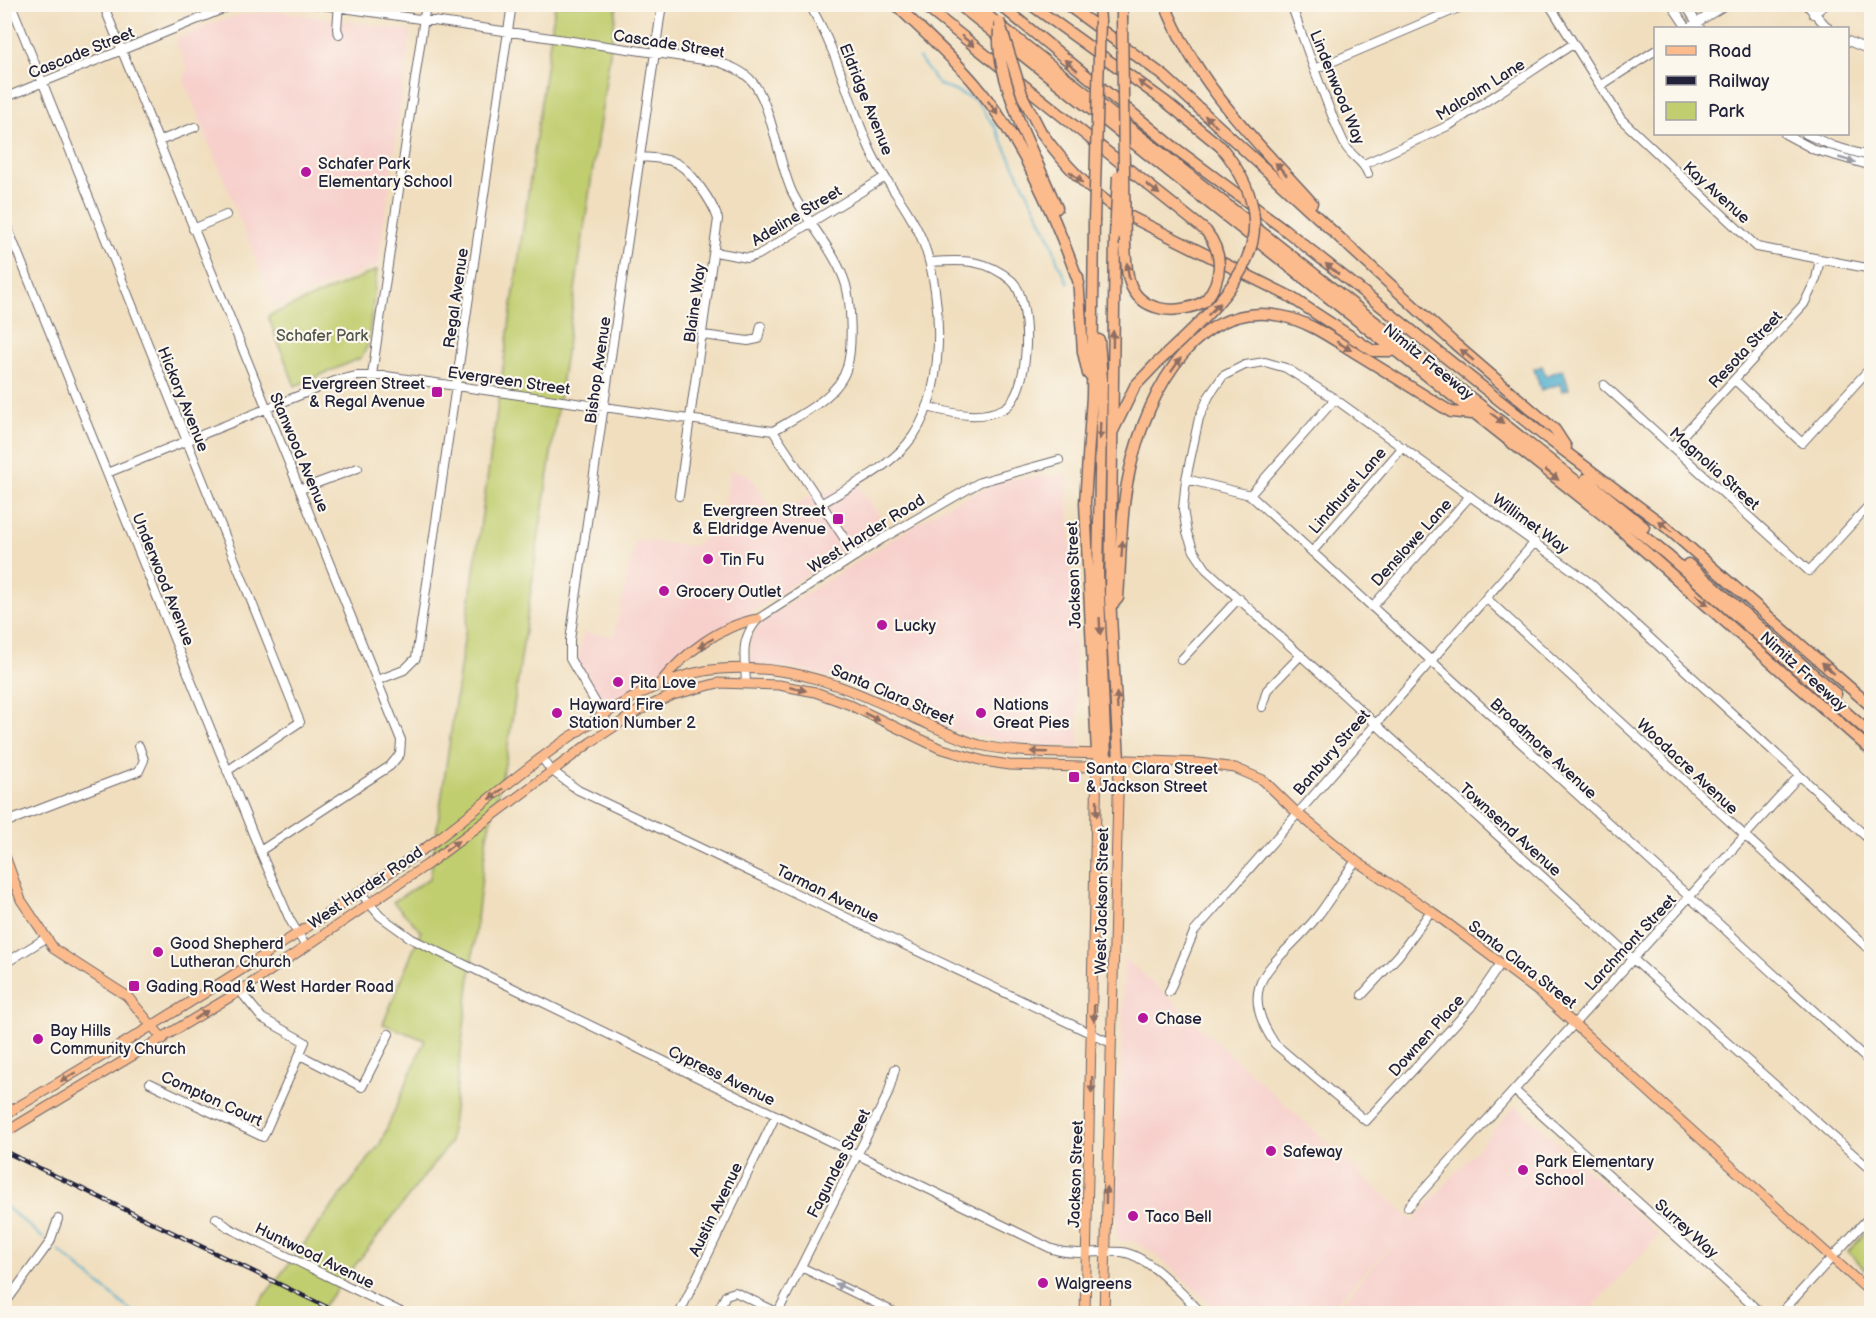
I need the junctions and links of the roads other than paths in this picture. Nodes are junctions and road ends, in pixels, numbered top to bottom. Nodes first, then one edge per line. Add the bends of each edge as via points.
1 (10, 4) edge
2 (103, 4) edge
3 (235, 4) edge
4 (315, 4) edge
5 (426, 4) edge
6 (512, 4) edge
7 (662, 4) edge
8 (809, 4) edge
9 (895, 4) edge
10 (922, 4) edge
11 (958, 4) edge
12 (973, 4) edge
13 (999, 4) edge
14 (1030, 4) edge
15 (1066, 4) edge
16 (1100, 4) edge
17 (1122, 4) edge
18 (1165, 4) edge
19 (1291, 4) edge
20 (1468, 4) edge
21 (1549, 4) edge
22 (1671, 4) edge
23 (1685, 4) edge
24 (1727, 4) edge
25 (1806, 4) edge
26 (1827, 4) edge
27 (339, 6) edge
28 (1813, 14) junction
29 (424, 19) junction
30 (999, 21) junction
31 (1698, 26) edge
32 (1686, 27) edge
33 (1827, 27) edge
34 (508, 32) junction
35 (339, 34) dead end
36 (1849, 41) edge
37 (1573, 44) junction
38 (121, 50) junction
39 (1654, 51) edge
40 (1872, 51) edge
41 (655, 54) junction
42 (1315, 69) junction
43 (42, 82) junction
44 (1122, 84) junction
45 (1600, 86) junction
46 (4, 98) edge
47 (195, 127) dead end
48 (1787, 135) edge
49 (1808, 135) edge
50 (159, 141) junction
51 (640, 157) junction
52 (1872, 157) edge
53 (1364, 164) junction
54 (1872, 166) edge
55 (1368, 174) dead end
56 (885, 177) junction
57 (226, 215) dead end
58 (4, 219) edge
59 (811, 222) junction
60 (193, 229) junction
61 (1348, 244) junction
62 (715, 252) junction
63 (1820, 259) junction
64 (930, 262) junction
65 (1093, 268) junction
66 (1872, 269) edge
67 (1079, 283) junction
68 (761, 326) dead end
69 (703, 335) junction
70 (1392, 351) junction
71 (1872, 366) edge
72 (372, 375) junction
73 (1735, 380) junction
74 (1604, 385) dead end
75 (456, 386) junction
76 (1092, 396) junction
77 (1335, 399) junction
78 (605, 407) junction
79 (927, 407) junction
80 (267, 408) junction
81 (1472, 414) junction
82 (691, 420) junction
83 (773, 431) junction
84 (1543, 435) junction
85 (186, 440) junction
86 (1110, 440) junction
87 (1403, 447) junction
88 (1672, 447) junction
89 (1570, 452) junction
90 (1059, 460) dead end
91 (358, 468) dead end
92 (107, 473) junction
93 (1186, 479) junction
94 (301, 489) junction
95 (1250, 495) junction
96 (679, 496) dead end
97 (1470, 496) junction
98 (1872, 502) edge
99 (821, 504) junction
100 (1535, 542) junction
101 (1312, 552) junction
102 (856, 556) junction
103 (1239, 598) junction
104 (1487, 599) junction
105 (1112, 605) junction
106 (1372, 607) junction
107 (758, 620) junction
108 (1301, 656) junction
109 (1181, 660) dead end
110 (1429, 661) junction
111 (746, 668) junction
112 (378, 680) junction
113 (660, 683) junction
114 (746, 683) junction
115 (1262, 707) dead end
116 (1872, 707) edge
117 (604, 716) junction
118 (1375, 723) junction
119 (1872, 726) edge
120 (611, 729) junction
121 (578, 734) junction
122 (1872, 735) edge
123 (139, 746) dead end
124 (586, 746) junction
125 (1872, 751) edge
126 (542, 758) junction
127 (1100, 760) junction
128 (1119, 760) junction
129 (551, 770) junction
130 (227, 771) junction
131 (1799, 776) junction
132 (1296, 812) junction
133 (4, 824) edge
134 (1745, 836) junction
135 (1872, 842) edge
136 (260, 851) junction
137 (4, 853) edge
138 (1356, 861) junction
139 (9, 879) edge
140 (360, 892) junction
141 (1688, 899) junction
142 (370, 904) junction
143 (1431, 911) junction
144 (297, 933) junction
145 (46, 939) junction
146 (305, 945) junction
147 (1872, 952) edge
148 (1634, 959) junction
149 (1501, 963) junction
150 (4, 964) edge
151 (240, 991) junction
152 (1169, 992) dead end
153 (1362, 995) dead end
154 (1574, 1023) junction
155 (153, 1025) junction
156 (389, 1034) dead end
157 (1093, 1034) junction
158 (163, 1039) junction
159 (1111, 1043) junction
160 (300, 1055) junction
161 (1872, 1064) edge
162 (895, 1069) dead end
163 (150, 1083) dead end
164 (1514, 1090) junction
165 (4, 1115) edge
166 (776, 1115) junction
167 (4, 1134) edge
168 (859, 1154) junction
169 (1872, 1171) edge
170 (1408, 1206) dead end
171 (1872, 1214) edge
172 (216, 1218) dead end
173 (58, 1219) dead end
174 (1087, 1254) junction
175 (1104, 1254) junction
176 (1831, 1257) junction
177 (801, 1267) junction
178 (1872, 1294) edge
179 (4, 1305) edge
180 (780, 1313) edge
181 (405, 1314) edge
182 (678, 1314) edge
183 (716, 1314) edge
184 (898, 1314) edge
185 (1085, 1314) edge
186 (1104, 1314) edge
187 (1203, 1314) edge
188 (1762, 1314) edge
189 (1780, 1314) edge

1 - 43 street, Hickory Avenue
2 - 38 street, Stanwood Avenue
3 - 38 street, Cascade Street
4 - 27 street, Cascade Street
5 - 29 street
6 - 34 street, Regal Avenue
7 - 41 street, Bishop Avenue
8 - 56 street, Eldridge Avenue via 836,54 869,148
9 -> 67 highway via 992,106 1058,226
10 -> 44 highway, bridge via 1206,231 1219,254 1217,282 1205,301 1187,310 1168,311 1151,306 1135,293 1129,281 1125,246
11 - 70 highway, Nimitz Freeway
12 -> 122 highway via 1586,488
13 - 30 highway
84 -> 13 highway, Nimitz Freeway via 1284,229 1175,148
86 -> 14 highway, bridge via 1135,386 1228,294 1241,275 1252,249 1250,200 1241,174 1221,147 1166,102
61 -> 15 highway via 1164,76
16 - 65 highway, bridge
17 - 44 highway, bridge
61 -> 18 highway via 1218,95 1189,56
19 - 42 street, Lindenwood Way
20 - 42 street
21 - 37 street, Kay Avenue
22 - 32 street
23 - 31 street
24 - 31 street
25 - 28 street
26 - 28 street
27 - 29 street, Cascade Street
27 - 35 street
28 - 33 street
29 - 34 street, Cascade Street
29 - 72 street
30 - 67 highway, bridge via 998,44 1006,82 1022,129 1067,230
30 -> 70 highway, bridge via 1023,97 1041,132 1068,169 1121,212 1289,296 1373,351
34 - 41 street, Cascade Street
34 - 75 street, Regal Avenue
36 - 40 street
37 - 45 street, Kay Avenue
37 - 53 street, Malcolm Lane via 1450,125
38 - 43 street, Cascade Street
38 - 50 street, Stanwood Avenue
39 - 45 street
41 - 51 street, Bishop Avenue
41 - 59 street, Cascade Street via 718,62 751,80 763,102 794,194
42 - 53 street, Lindenwood Way via 1350,155
43 - 46 street, Cascade Street
43 - 85 street, Hickory Avenue
86 -> 44 highway, bridge
45 - 63 street, Kay Avenue via 1621,119 1645,144 1756,247
47 - 50 street
48 -> 54 street via 1815,150
49 - 52 street
50 - 60 street, Stanwood Avenue
51 - 62 street, Blaine Way via 676,162 691,177 718,219
51 - 78 street, Bishop Avenue
53 - 55 street, Lindenwood Way
56 - 59 street, Adeline Street
56 - 64 street, Eldridge Avenue via 914,222
57 - 60 street
58 - 92 street, Underwood Avenue
59 - 62 street, Adeline Street via 758,255 747,258
59 - 83 street, Cascade Street via 846,286 850,351 841,380 825,396
60 - 80 street, Stanwood Avenue
89 -> 61 highway via 1555,430
62 - 69 street, Blaine Way
63 - 66 street, Kay Avenue
63 - 73 street, Resota Street via 1812,291 1804,304
64 - 79 street, Eldridge Avenue via 939,343 936,378
64 - 79 street via 978,262 1012,282 1023,298 1025,310 1024,363 1017,396 1004,409 968,417
65 - 76 highway
65 -> 127 highway via 1101,380
67 - 76 highway via 1083,352
68 - 69 street via 758,339 748,341
69 - 82 street, Blaine Way
70 - 81 highway, Nimitz Freeway
71 - 73 street via 1802,443
72 - 75 street, Evergreen Street
72 - 80 street, Evergreen Street via 335,381
73 - 88 street, Resota Street
74 - 88 street, Magnolia Street
75 - 78 street, Evergreen Street
75 - 112 street, Regal Avenue via 416,658 404,670
76 - 127 highway, Jackson Street via 1085,503
77 - 87 street, Willimet Way
77 - 93 street, Willimet Way via 1286,369 1265,362 1245,365 1223,376 1199,418
77 - 95 street
78 - 82 street, Evergreen Street
78 - 117 street, Bishop Avenue via 570,640 570,659
79 - 99 street, Eldridge Avenue via 909,442 894,457
80 - 85 street, Evergreen Street
80 - 94 street, Stanwood Avenue
105 -> 81 highway via 1118,598 1127,485 1144,422 1178,361 1220,322 1243,315 1268,314 1299,321 1450,412
81 -> 125 highway, Nimitz Freeway via 1669,570
82 - 83 street, Evergreen Street
82 - 96 street, Blaine Way
83 - 99 street
84 - 89 highway, Nimitz Freeway
84 - 119 highway via 1550,451 1718,590
85 - 92 street, Evergreen Street
85 - 130 street, Hickory Avenue via 300,722
86 - 105 highway
87 - 97 street, Willimet Way
87 - 101 street, Lindhurst Lane
88 - 98 street, Magnolia Street via 1809,571
116 -> 89 highway, Nimitz Freeway via 1666,527
90 - 102 street, West Harder Road via 980,482
91 - 94 street
92 - 130 street, Underwood Avenue
93 - 95 street, Broadmore Avenue
93 - 103 street, Townsend Avenue via 1183,509 1194,551 1206,569
94 - 112 street, Stanwood Avenue
95 - 101 street, Broadmore Avenue
97 - 100 street, Willimet Way
97 - 106 street, Denslowe Lane
99 - 102 street
100 - 104 street, Banbury Street
100 - 131 street, Willimet Way via 1589,582
101 - 106 street, Broadmore Avenue
102 - 107 street, West Harder Road
103 - 108 street, Townsend Avenue
103 - 109 street
104 - 110 street, Banbury Street
104 - 134 street, Woodacre Avenue
128 -> 105 highway
106 - 110 street, Broadmore Avenue
107 - 111 street via 747,632
107 -> 113 main road via 740,622 677,661
108 - 115 street via 1267,690
108 - 118 street, Townsend Avenue
110 - 118 street, Banbury Street
110 - 141 street, Broadmore Avenue
111 - 113 main road, Santa Clara Street via 701,671
111 - 114 street
127 -> 111 main road, Santa Clara Street via 980,745 841,685 782,671
112 - 136 street, Stanwood Avenue via 401,740 400,754 390,766
113 - 117 main road, Santa Clara Street
114 - 120 main road, Santa Clara Street via 705,685 673,695
114 -> 127 main road, Santa Clara Street via 815,692 939,748 984,761 1009,765
117 - 120 street, Bishop Avenue
117 - 121 main road, West Harder Road
118 - 132 street, Banbury Street
118 - 148 street, Townsend Avenue
120 - 124 main road, West Harder Road
121 - 124 main road
121 - 126 main road, West Harder Road
123 - 133 street via 144,760 139,771
124 - 129 main road, West Harder Road
126 - 129 street, Tarman Avenue
126 -> 140 main road, West Harder Road via 434,842
127 - 128 main road, Santa Clara Street
127 -> 157 main road, West Jackson Street
128 - 132 main road, Santa Clara Street via 1235,768 1263,780
128 - 159 main road, West Jackson Street
142 -> 129 main road, West Harder Road
129 - 157 street, Tarman Avenue via 578,790
130 - 136 street, Underwood Avenue
131 - 134 street, Larchmont Street
131 - 135 street, Willimet Way
132 - 138 main road, Santa Clara Street
132 - 152 street, Banbury Street via 1194,932
134 - 141 street, Larchmont Street
134 - 147 street, Woodacre Avenue
136 - 144 street, Underwood Avenue
137 - 139 main road
138 - 143 main road, Santa Clara Street
138 - 149 street, Downen Place via 1316,918 1264,973 1257,1008 1275,1044 1366,1121 1471,1007
139 - 145 main road
140 - 142 street, Cypress Avenue
140 - 144 main road, West Harder Road
141 - 148 street, Larchmont Street
141 - 161 street, Broadmore Avenue
142 - 146 main road, West Harder Road
142 - 166 street, Cypress Avenue via 412,939
143 - 149 main road, Santa Clara Street
143 - 153 street via 1399,956
144 - 146 street, Underwood Avenue
144 - 155 main road, West Harder Road
145 - 150 street
145 - 155 main road via 56,951 127,996
146 - 151 main road, West Harder Road
148 - 154 street, Larchmont Street
148 - 169 street, Townsend Avenue
149 - 154 main road, Santa Clara Street
158 -> 151 main road, West Harder Road
151 - 160 street via 262,1018 305,1042
154 - 164 street, Larchmont Street
154 - 176 main road, Santa Clara Street
155 - 158 main road
155 -> 165 main road, West Harder Road
156 - 160 street via 362,1087
157 - 159 street, Tarman Avenue
157 -> 174 main road, Jackson Street
158 - 167 main road, West Harder Road
175 -> 159 main road, Jackson Street
160 - 163 street, Compton Court via 263,1137
162 - 168 street, Fagundes Street via 888,1094
164 - 170 street, Larchmont Street
164 - 188 street, Surrey Way
166 - 168 street, Cypress Avenue
166 - 182 street, Austin Avenue
168 - 174 street, Cypress Avenue via 1052,1249
168 - 177 street, Fagundes Street
171 - 176 street
172 - 181 street, Huntwood Avenue via 229,1228
173 - 179 street via 50,1242
174 - 175 street, Cypress Avenue
174 - 185 main road, Jackson Street
175 - 186 main road, Jackson Street
175 - 187 street, Cypress Avenue via 1121,1252 1144,1260
176 - 178 main road, Santa Clara Street
176 - 189 street
177 - 180 street, Fagundes Street
184 -> 177 street
180 - 183 street via 735,1292 726,1295

